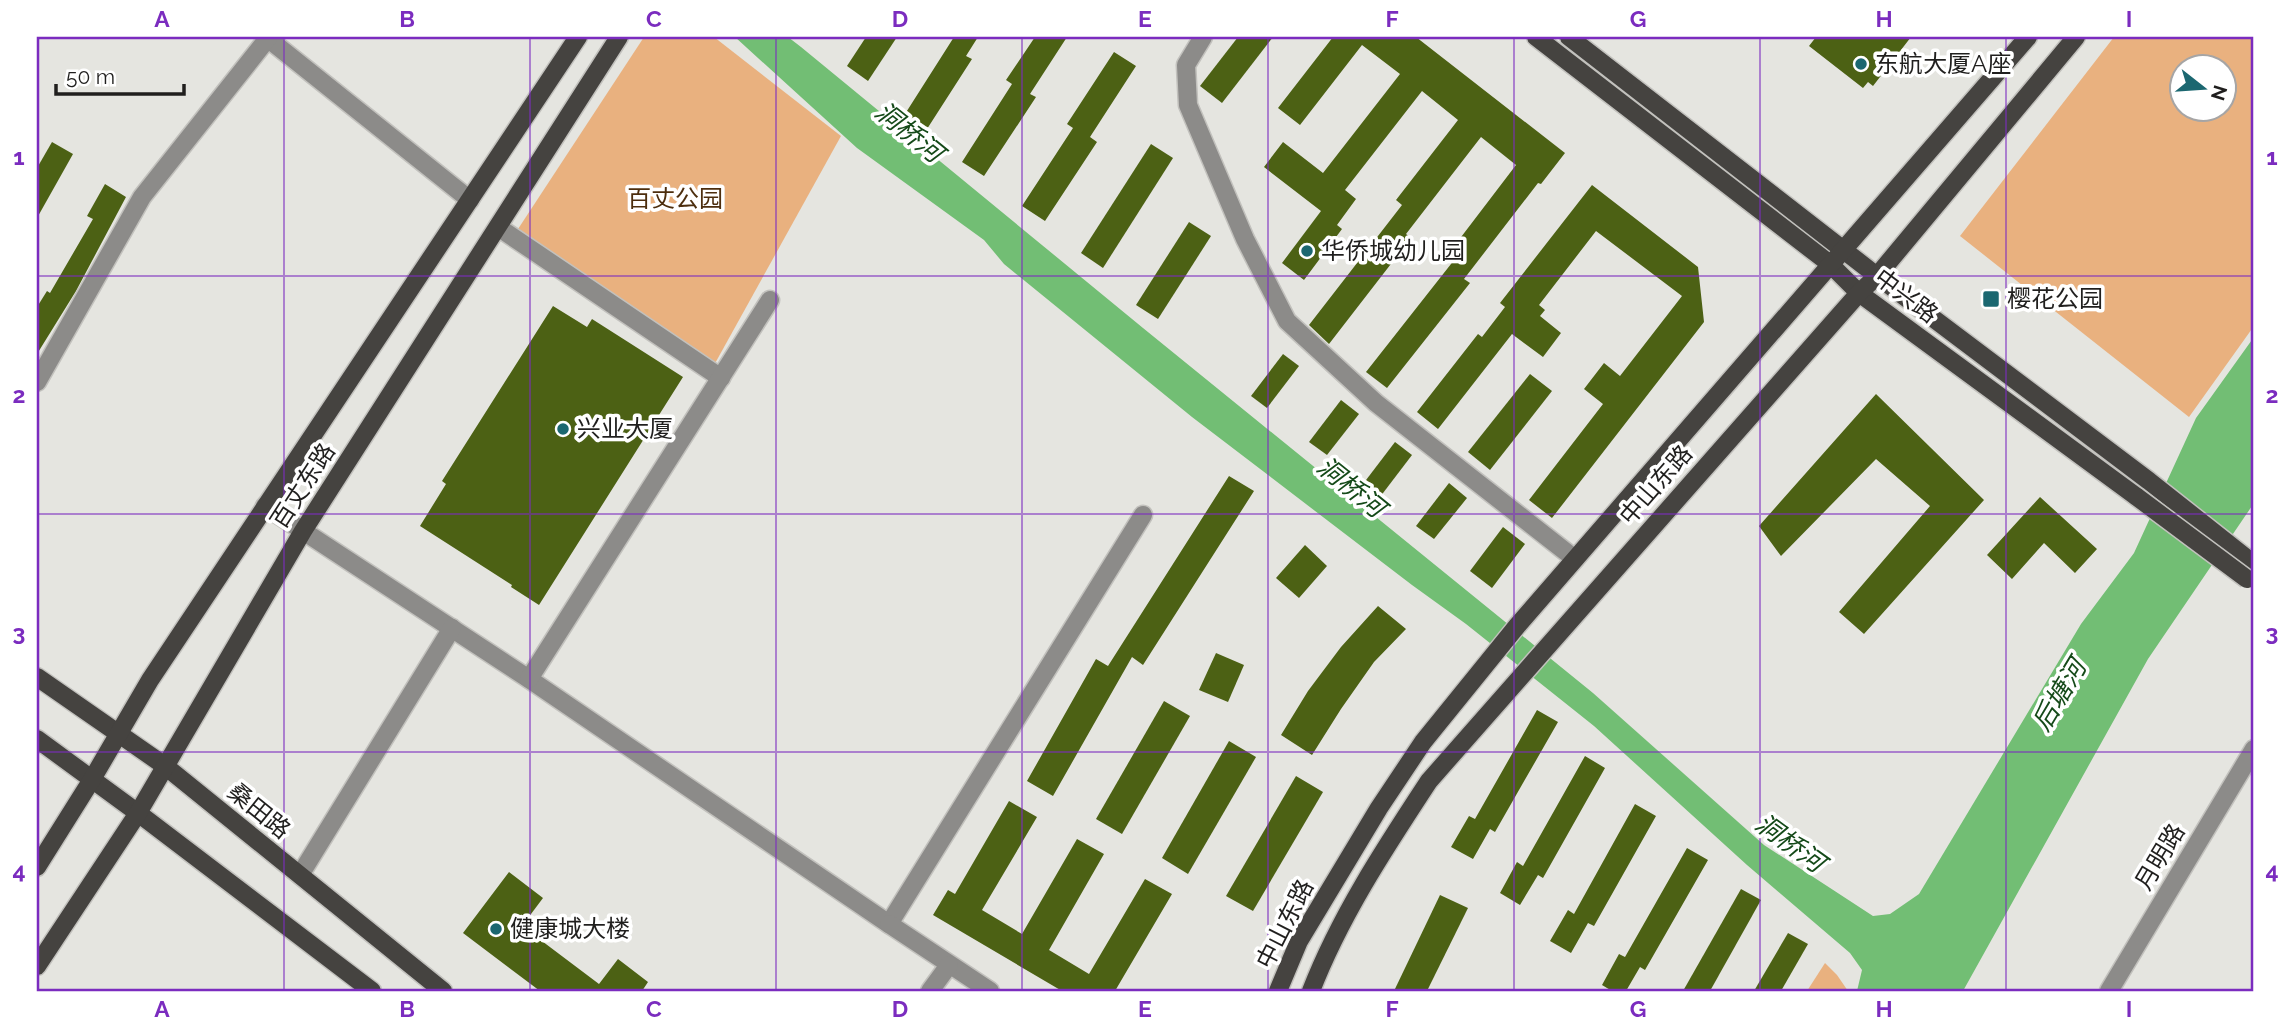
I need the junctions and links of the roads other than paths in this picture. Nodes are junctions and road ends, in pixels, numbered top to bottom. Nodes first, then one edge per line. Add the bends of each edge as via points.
1 (267, 37) edge
2 (578, 37) edge
3 (619, 37) edge
4 (1203, 37) edge
5 (1535, 37) edge
6 (1569, 37) edge
7 (2028, 37) edge
8 (2076, 37) edge
9 (470, 200) junction
10 (498, 227) junction
11 (1844, 250) junction
12 (1830, 264) junction
13 (1877, 276) junction
14 (1858, 293) junction
15 (770, 300) dead end
16 (721, 378) junction
17 (37, 382) edge
18 (265, 506) junction
19 (1143, 515) dead end
20 (303, 531) junction
21 (1575, 559) junction
22 (2252, 575) edge
23 (452, 628) junction
24 (37, 677) edge
25 (529, 679) junction
26 (117, 734) junction
27 (37, 739) edge
28 (2254, 748) edge
29 (165, 766) junction
30 (91, 781) junction
31 (138, 813) junction
32 (37, 867) edge
33 (300, 876) junction
34 (889, 924) junction
35 (39, 963) edge
36 (949, 965) junction
37 (372, 991) edge
38 (443, 991) edge
39 (930, 991) edge
40 (990, 991) edge
41 (1278, 991) edge
42 (1311, 991) edge
43 (2109, 991) edge

1 - 9 street
1 - 17 street via 142,197
2 - 9 main road, 百丈东路
3 - 10 main road, 百丈东路
4 - 21 street via 1186,65 1188,105 1245,239 1287,321 1376,403
5 - 12 main road, 中兴路
6 - 11 main road, 中兴路
7 - 11 main road, 中山东路
8 - 13 main road, 中山东路
9 - 18 main road, 百丈东路
10 - 16 street
10 - 20 main road, 百丈东路
11 - 12 main road, 中山东路
11 - 13 main road, 中兴路
12 - 14 main road, 中兴路
12 - 21 main road, 中山东路
13 - 14 main road, 中山东路
13 - 22 main road, 中兴路 via 2149,481
14 - 22 main road, 中兴路, bridge via 2137,497
14 - 42 main road, 中山东路 via 1429,781 1377,860
15 - 16 street
16 - 25 street
18 - 20 street
18 - 26 main road, 百丈东路
19 - 34 street
20 - 23 street
20 - 29 main road, 百丈东路
21 - 41 main road, 中山东路 via 1423,742 1299,941
23 - 25 street
23 - 33 street
24 - 26 main road, 桑田路
25 - 34 street
26 - 29 main road, 桑田路
26 - 30 main road, 百丈东路
27 - 30 main road
28 - 43 street, 月明路
29 - 31 main road, 百丈东路
29 - 33 main road, 桑田路
30 - 31 main road
30 - 32 main road, 百丈东路
31 - 35 main road, 百丈东路
31 - 37 main road
33 - 38 main road, 桑田路
34 - 36 street
36 - 39 street
36 - 40 street

